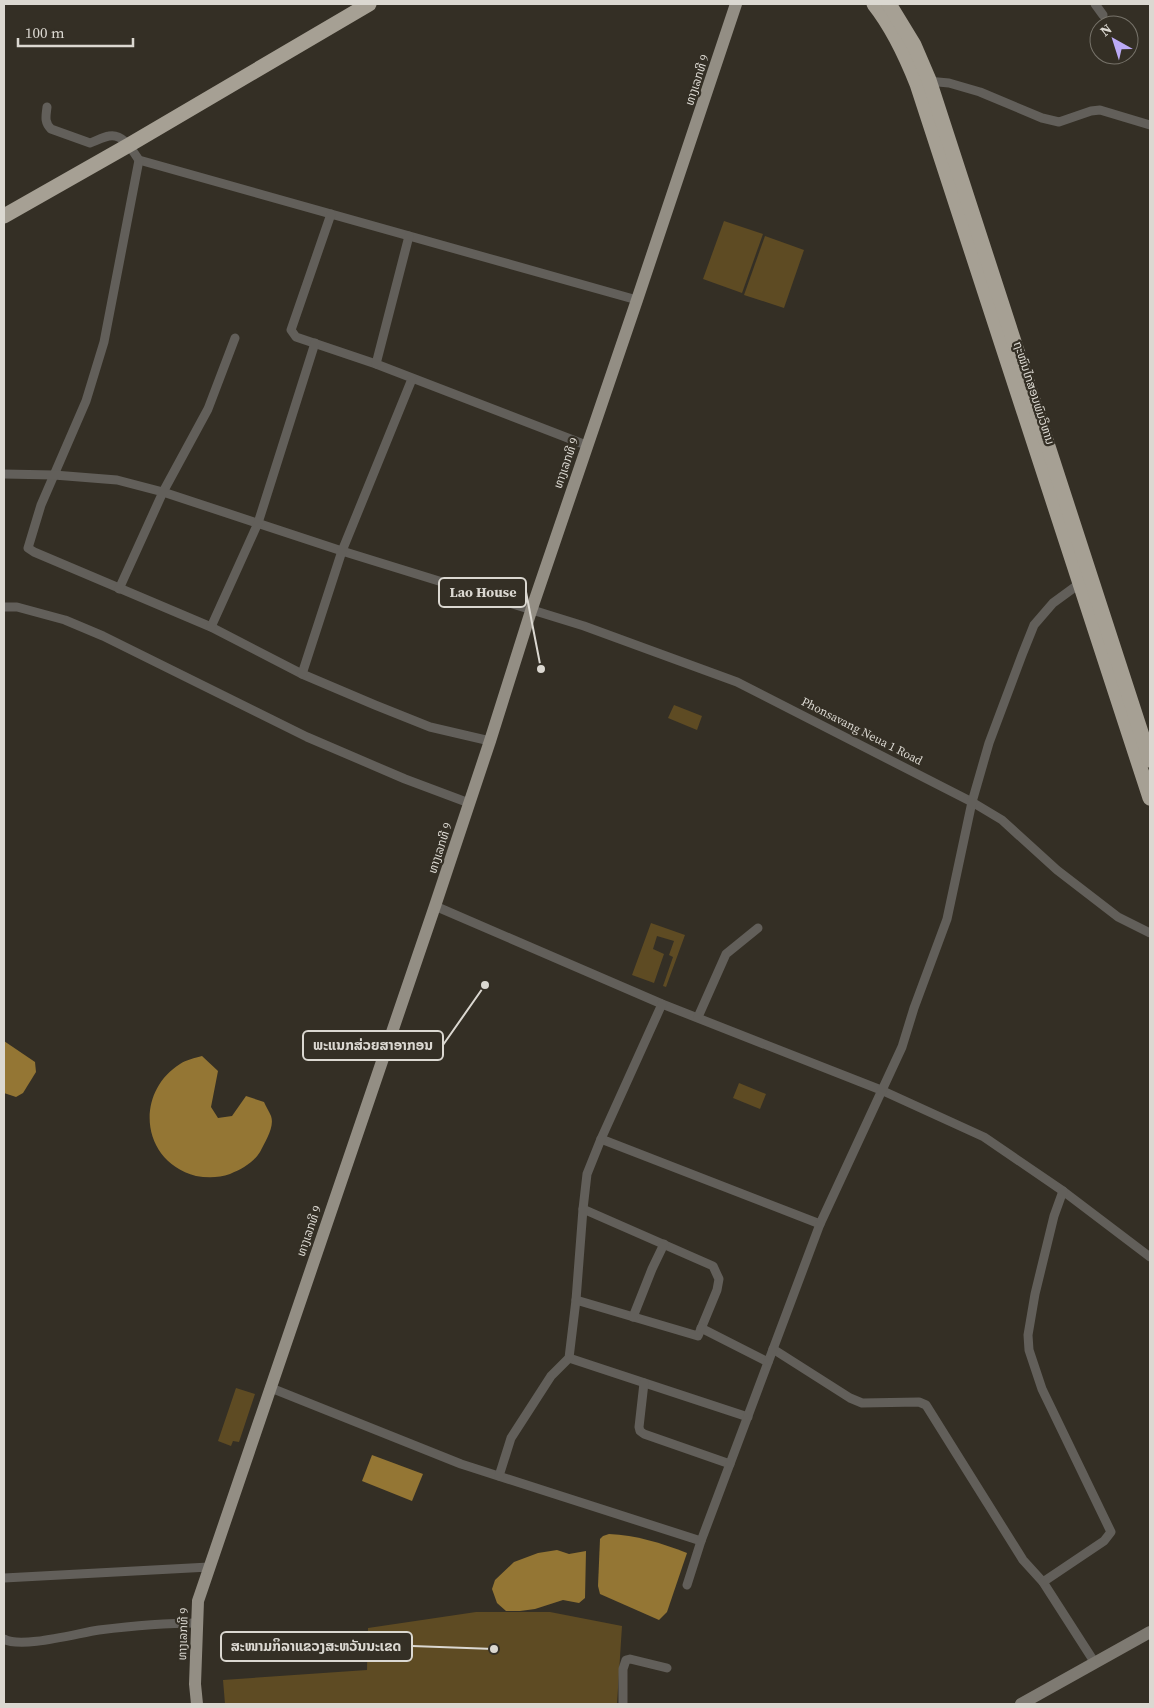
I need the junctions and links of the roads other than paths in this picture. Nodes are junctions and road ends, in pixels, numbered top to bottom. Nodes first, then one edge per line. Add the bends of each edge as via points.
1 (369, 4) edge
2 (736, 4) edge
3 (874, 4) edge
4 (889, 4) edge
5 (1095, 4) edge
6 (352, 8) edge
7 (1102, 15) dead end
8 (923, 82) junction
9 (47, 107) dead end
10 (1150, 125) edge
11 (129, 146) junction
12 (139, 160) junction
13 (331, 214) junction
14 (4, 216) edge
15 (408, 236) junction
16 (637, 300) junction
17 (235, 338) dead end
18 (315, 344) junction
19 (376, 364) junction
20 (412, 379) junction
21 (586, 445) junction
22 (4, 474) edge
23 (54, 475) junction
24 (163, 492) junction
25 (258, 523) junction
26 (342, 551) junction
27 (1079, 584) junction
28 (119, 589) junction
29 (4, 607) edge
30 (531, 610) junction
31 (211, 627) junction
32 (302, 674) junction
33 (490, 740) junction
34 (1150, 760) edge
35 (1150, 798) edge
36 (469, 802) junction
37 (972, 802) junction
38 (435, 906) junction
39 (758, 928) dead end
40 (1150, 933) edge
41 (662, 1004) junction
42 (698, 1018) junction
43 (882, 1090) junction
44 (601, 1139) junction
45 (1063, 1192) junction
46 (582, 1209) junction
47 (820, 1224) junction
48 (664, 1244) junction
49 (1150, 1257) edge
50 (576, 1300) junction
51 (633, 1317) junction
52 (701, 1328) junction
53 (773, 1348) junction
54 (569, 1358) junction
55 (768, 1362) junction
56 (644, 1383) junction
57 (271, 1388) junction
58 (748, 1417) junction
59 (730, 1464) junction
60 (499, 1476) junction
61 (701, 1541) junction
62 (209, 1567) junction
63 (4, 1578) edge
64 (1042, 1582) junction
65 (687, 1585) dead end
66 (196, 1623) junction
67 (1150, 1632) edge
68 (4, 1639) edge
69 (1095, 1663) junction
70 (667, 1668) dead end
71 (197, 1704) edge
72 (623, 1704) edge
73 (1021, 1704) edge

1 - 6 highway
2 - 16 main road, ທາງເລກທີ 9
3 - 8 highway, ຖະໜົນໄກສອນພົມວິຫານ
4 - 8 highway, ຖະໜົນໄກສອນພົມວິຫານ via 914,45
5 - 7 street
6 - 11 highway
8 - 10 street via 949,83 980,92 1059,122 1100,110
8 - 27 highway, ຖະໜົນໄກສອນພົມວິຫານ
8 - 34 highway, ຖະໜົນໄກສອນພົມວິຫານ
9 - 11 street via 45,120 51,129 90,143 116,136
11 - 12 street
11 - 14 highway
12 - 13 street
12 - 23 street via 104,342 86,401
13 - 15 street
13 - 18 street via 291,330 296,337
15 - 16 street
15 - 19 street
16 - 21 main road, ທາງເລກທີ 9
17 - 24 street via 208,410
18 - 19 street
18 - 25 street
19 - 20 street
20 - 21 street
20 - 26 street
21 - 30 main road, ທາງເລກທີ 9
22 - 23 street, Phonsavang Neua 1 Road
23 - 24 street, Phonsavang Neua 1 Road via 117,480
23 - 28 street via 28,548
24 - 25 street, Phonsavang Neua 1 Road
24 - 28 street
25 - 26 street, Phonsavang Neua 1 Road
25 - 31 street
26 - 30 street, Phonsavang Neua 1 Road
26 - 32 street
27 - 35 highway, ຖະໜົນໄກສອນພົມວິຫານ
27 - 37 street via 1053,603 1034,625 989,743
28 - 31 street
29 - 36 street via 17,607 65,620 307,737 405,780
30 - 33 main road, ທາງເລກທີ 9
30 - 37 street, Phonsavang Neua 1 Road via 737,682
31 - 32 street
32 - 33 street via 430,727
33 - 36 main road, ທາງເລກທີ 9
36 - 38 main road, ທາງເລກທີ 9
37 - 40 street, Phonsavang Neua 1 Road via 1002,820 1057,870 1118,916
37 - 43 street via 947,919 902,1047
38 - 41 street
38 - 57 main road, ທາງເລກທີ 9
39 - 42 street via 726,954
41 - 42 street
41 - 44 street
42 - 43 street
43 - 45 street via 984,1137
43 - 47 street
44 - 46 street via 587,1174
44 - 47 street
45 - 49 street
45 - 64 street via 1035,1294 1028,1335 1029,1350 1042,1389 1111,1532 1104,1541
46 - 48 street
46 - 50 street
47 - 53 street
48 - 51 street
48 - 52 street via 713,1266 719,1279
50 - 51 street
50 - 54 street
51 - 52 street via 698,1336
52 - 55 street
53 - 55 street
53 - 64 street via 850,1398 862,1402 919,1402 926,1405 1023,1560
54 - 56 street
54 - 60 street via 551,1376 511,1438
55 - 58 street
56 - 58 street
56 - 59 street via 640,1431
57 - 60 street
57 - 62 main road, ທາງເລກທີ 9
58 - 59 street
59 - 61 street
60 - 61 street
61 - 65 street
62 - 63 street
62 - 66 main road, ທາງເລກທີ 9 via 198,1601
64 - 69 street
66 - 68 street via 100,1630 41,1640 15,1642
66 - 71 main road, ທາງເລກທີ 9
67 - 69 street
69 - 73 street
70 - 72 street via 626,1660

